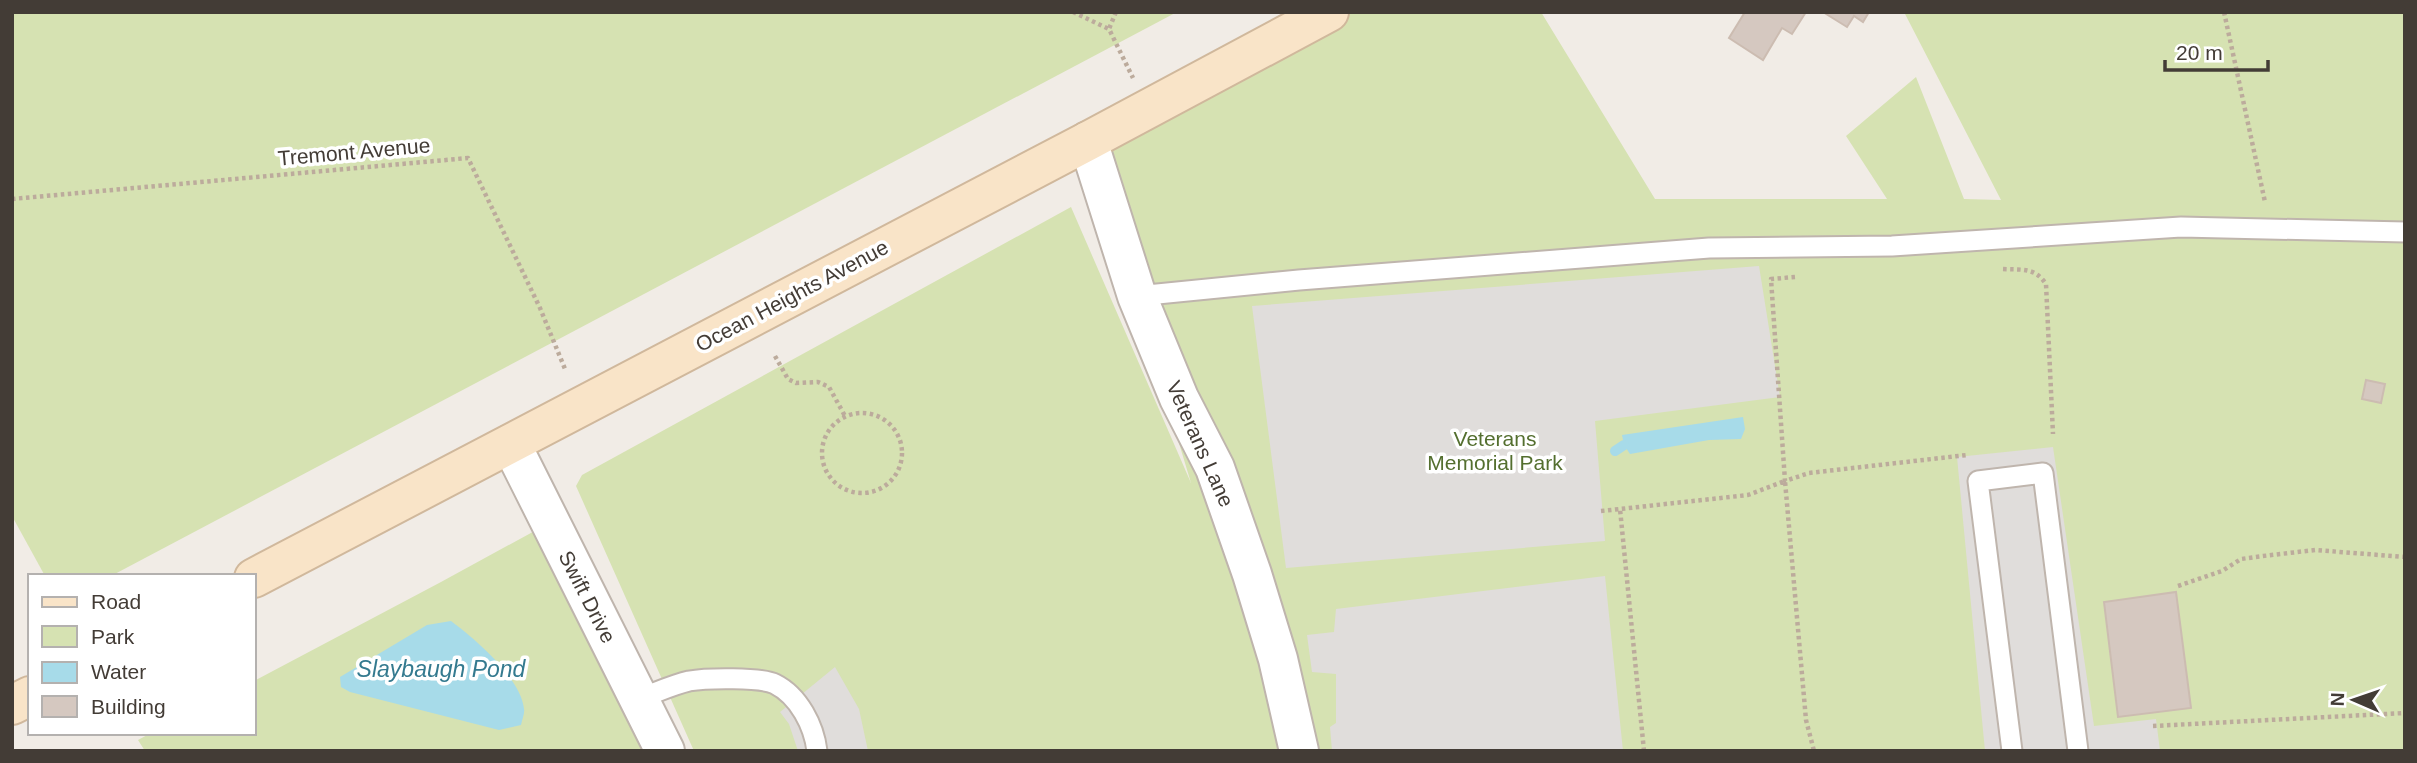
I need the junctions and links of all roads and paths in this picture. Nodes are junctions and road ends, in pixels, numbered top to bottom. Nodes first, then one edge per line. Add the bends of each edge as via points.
1 (1073, 12) edge
2 (1116, 12) edge
3 (1329, 12) edge
4 (2224, 12) edge
5 (1109, 29) junction
6 (1149, 108) junction
7 (1088, 141) junction
8 (12, 199) edge
9 (2270, 227) junction
10 (2405, 232) edge
11 (1994, 268) dead end
12 (1799, 277) dead end
13 (1137, 296) junction
14 (775, 356) dead end
15 (565, 369) dead end
16 (845, 415) junction
17 (2053, 434) dead end
18 (511, 444) junction
19 (1975, 454) dead end
20 (1785, 481) junction
21 (1619, 509) junction
22 (1601, 511) dead end
23 (2405, 556) edge
24 (256, 577) edge
25 (2178, 586) dead end
26 (28, 696) edge
27 (638, 699) junction
28 (12, 705) edge
29 (2405, 713) edge
30 (2153, 726) dead end
31 (664, 751) edge
32 (817, 751) edge
33 (1299, 751) edge
34 (1644, 751) edge
35 (1814, 751) edge
36 (2012, 751) edge
37 (2078, 751) edge

1 - 5 path
2 - 5 path
3 - 6 main road, Ocean Heights Avenue
4 - 9 path
5 - 6 path
6 - 7 main road, Ocean Heights Avenue
7 - 13 street, Veterans Lane
7 - 18 main road, Ocean Heights Avenue
8 - 15 path, Tremont Avenue via 468,158 541,308
9 - 10 lane
9 - 13 lane via 2181,227 1892,246 1709,248
11 - 17 path via 2031,270 2046,284
12 - 20 path via 1771,279
13 - 33 street, Veterans Lane via 1179,398 1215,468 1278,659
14 - 16 path via 788,379 829,387
16 - 16 path via 873,413 894,428 900,439 900,467 883,488 870,493 842,489 824,468 822,442
18 - 24 main road, Ocean Heights Avenue
18 - 27 street, Swift Drive
19 - 20 path via 1809,473
20 - 21 path via 1748,495
20 - 35 path via 1806,720
21 - 22 path
21 - 34 path
23 - 25 path via 2315,550 2263,556 2241,559 2222,571
26 - 28 main road
27 - 31 street, Swift Drive
27 - 32 lane via 691,681 769,682 782,689 804,714
29 - 30 path
36 - 37 lane via 1979,481 2043,473

